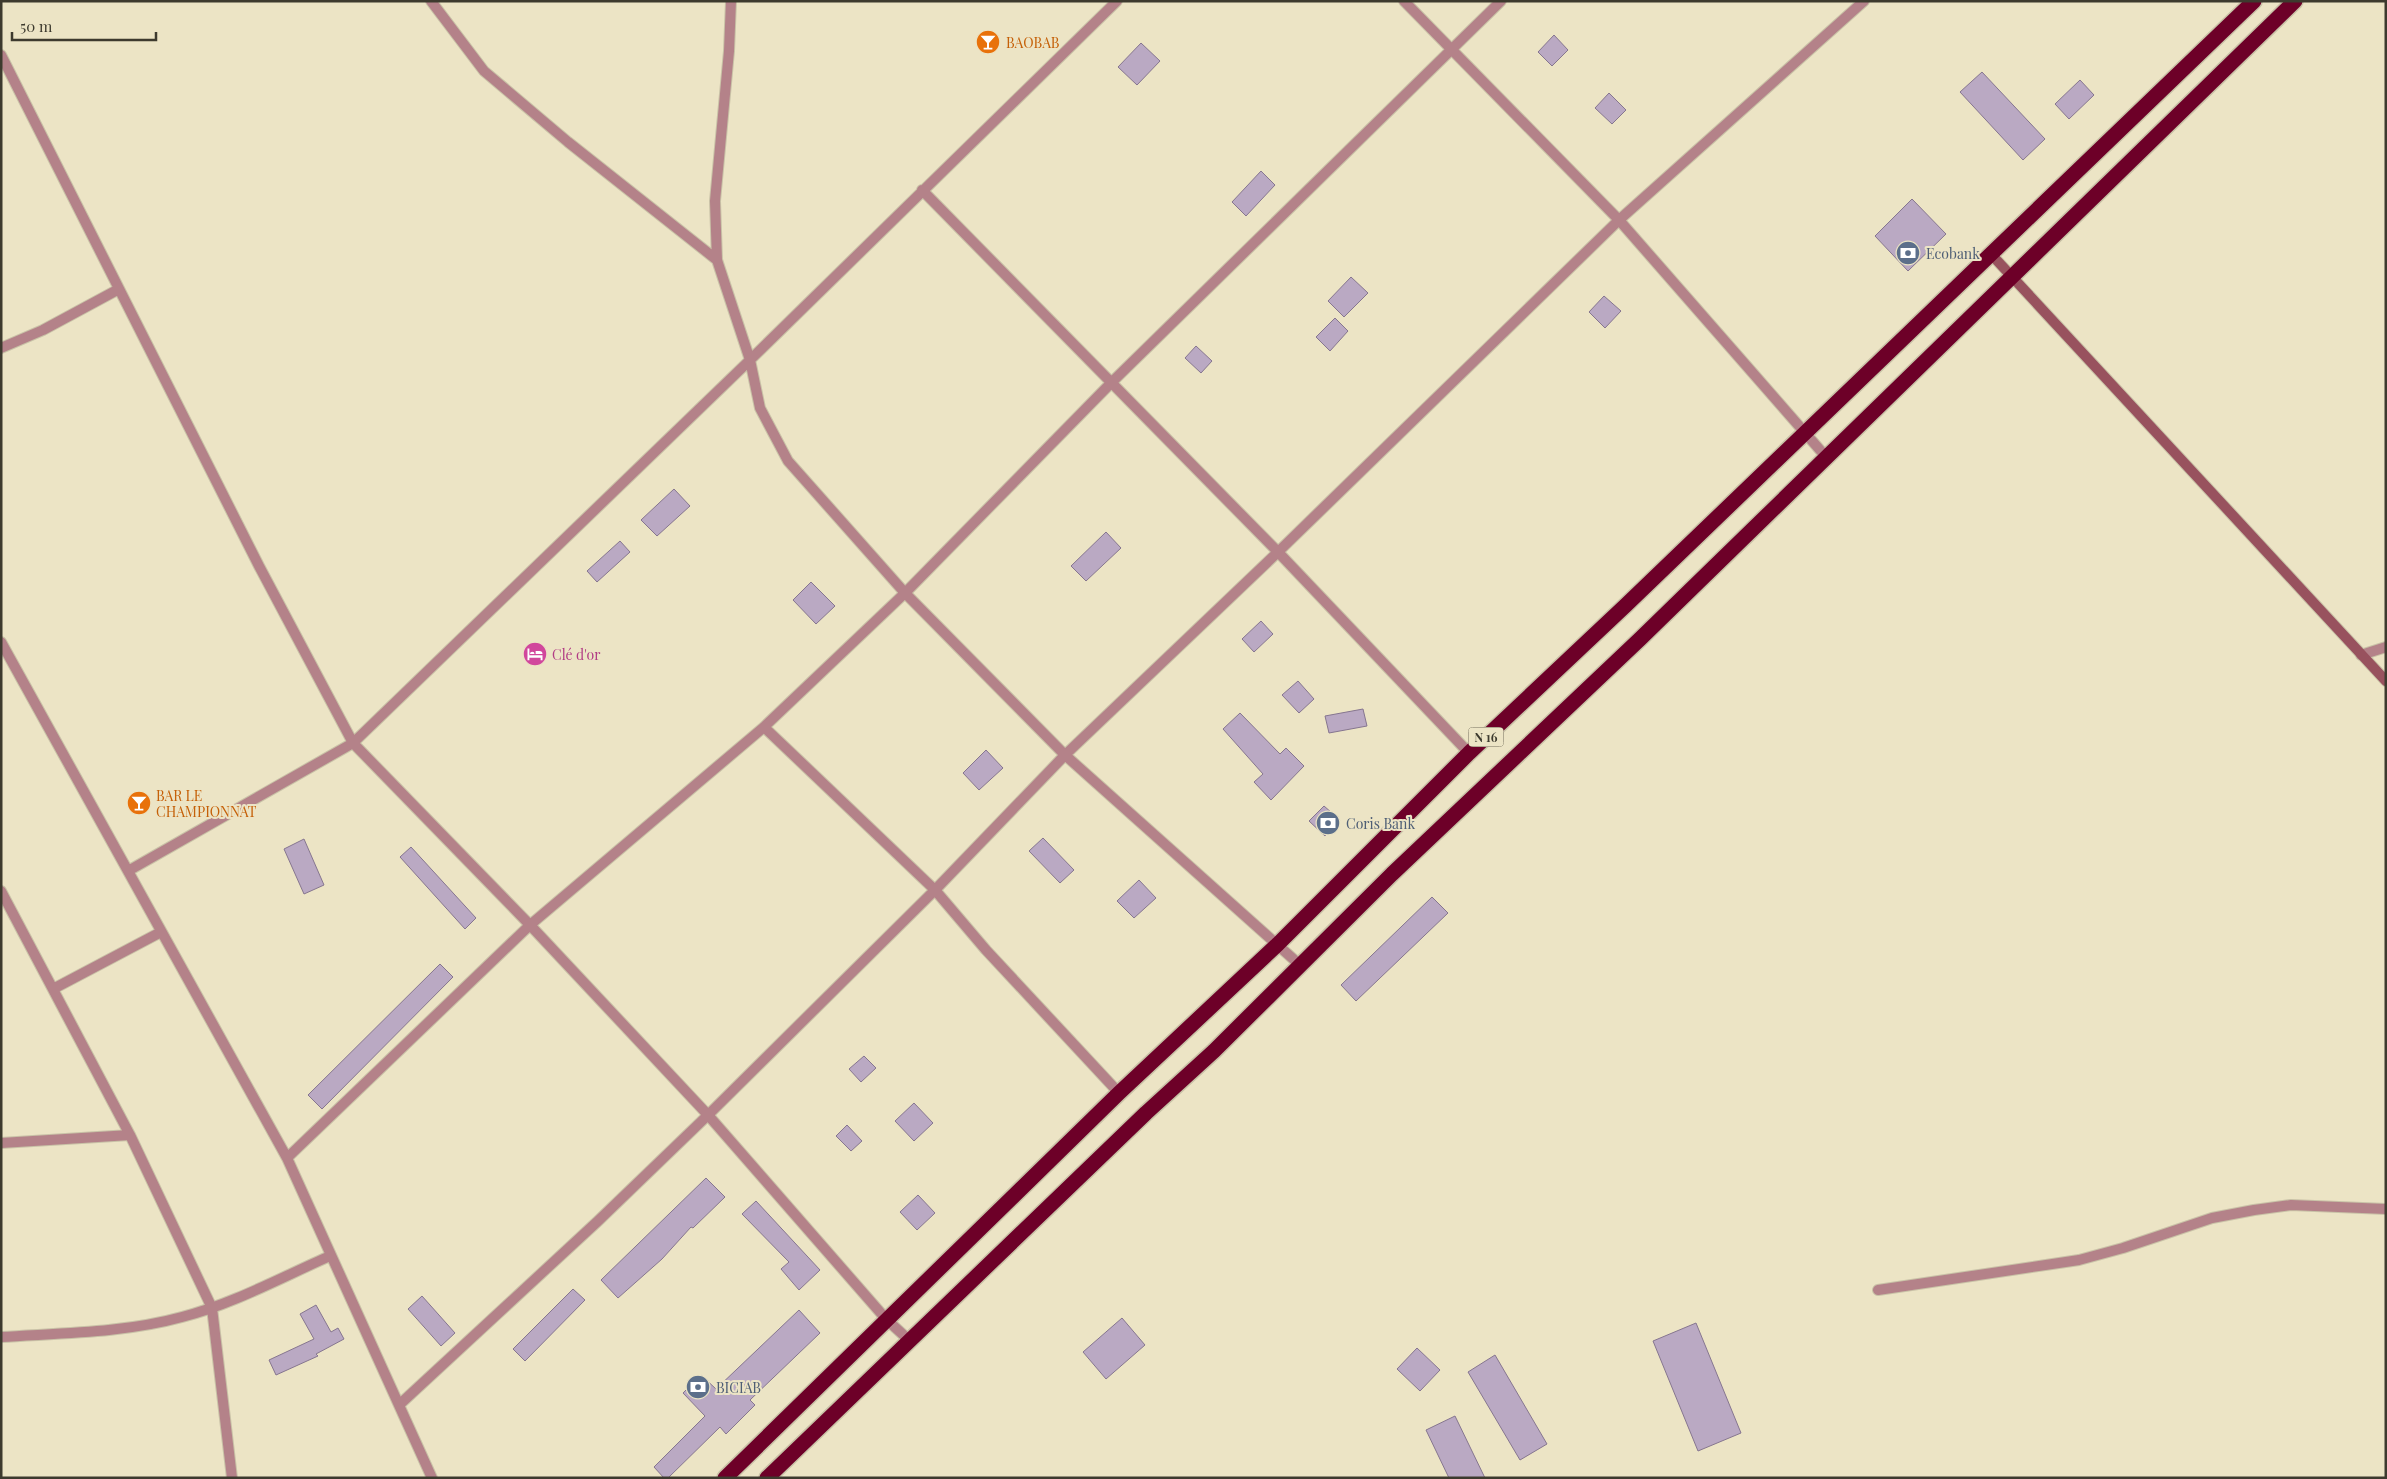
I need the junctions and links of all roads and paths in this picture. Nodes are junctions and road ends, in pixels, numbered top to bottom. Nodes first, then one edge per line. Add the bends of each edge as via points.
1 (431, 1) edge
2 (731, 1) edge
3 (1117, 1) edge
4 (1404, 1) edge
5 (1501, 1) edge
6 (1864, 1) edge
7 (2254, 1) edge
8 (2295, 1) edge
9 (1452, 50) junction
10 (1, 55) edge
11 (922, 190) junction
12 (1619, 220) junction
13 (1991, 254) junction
14 (717, 260) junction
15 (2012, 277) junction
16 (119, 289) junction
17 (1, 348) edge
18 (750, 360) junction
19 (1112, 382) junction
20 (1805, 433) junction
21 (1827, 458) junction
22 (1278, 552) junction
23 (905, 593) junction
24 (2386, 647) edge
25 (3, 649) edge
26 (2361, 655) junction
27 (2386, 681) edge
28 (764, 727) junction
29 (353, 743) junction
30 (1469, 753) junction
31 (1065, 754) junction
32 (128, 871) junction
33 (936, 890) junction
34 (3, 900) edge
35 (530, 925) junction
36 (161, 932) junction
37 (1278, 944) junction
38 (1300, 966) junction
39 (53, 989) junction
40 (1118, 1093) junction
41 (708, 1115) junction
42 (130, 1134) junction
43 (1, 1143) edge
44 (287, 1158) junction
45 (2386, 1209) edge
46 (330, 1256) junction
47 (1878, 1290) dead end
48 (212, 1308) junction
49 (886, 1319) junction
50 (1, 1337) edge
51 (910, 1341) junction
52 (399, 1404) junction
53 (232, 1478) edge
54 (432, 1478) edge
55 (725, 1478) edge
56 (767, 1478) edge

1 - 14 street via 484,71
2 - 14 street via 715,202
3 - 11 street
4 - 9 street
5 - 9 street
6 - 12 street
7 - 13 highway, N 16
8 - 15 highway, N 16
9 - 12 street
9 - 19 street
10 - 16 street
11 - 18 street
11 - 19 street
12 - 20 street
12 - 22 street
13 - 15 street
13 - 20 highway, N 16
14 - 18 street
15 - 21 highway, N 16
15 - 26 street
16 - 17 street via 43,330
16 - 29 street
18 - 23 street via 760,408 788,461
18 - 29 street
19 - 22 street
19 - 23 street
20 - 21 street
20 - 30 highway, N 16
21 - 38 highway, N 16
22 - 30 street
22 - 31 street
23 - 28 street
23 - 31 street
24 - 26 street
25 - 32 street
26 - 27 street
28 - 33 street
28 - 35 street
29 - 32 street
29 - 35 street
30 - 37 highway, N 16
31 - 33 street
31 - 37 street
32 - 36 street
33 - 40 street via 986,950
33 - 41 street
34 - 39 street
35 - 41 street
35 - 44 street
36 - 39 street
36 - 44 street
37 - 38 street
37 - 40 highway, N 16
38 - 51 highway, N 16
39 - 42 street
40 - 49 highway, N 16
41 - 49 street
41 - 52 street
42 - 43 street
42 - 48 street
44 - 46 street
45 - 47 street via 2291,1205 2254,1210 2212,1218 2079,1260
46 - 48 street
46 - 52 street
48 - 50 street via 141,1326
48 - 53 street
49 - 51 street
49 - 55 highway, N 16
51 - 56 highway, N 16
52 - 54 street

